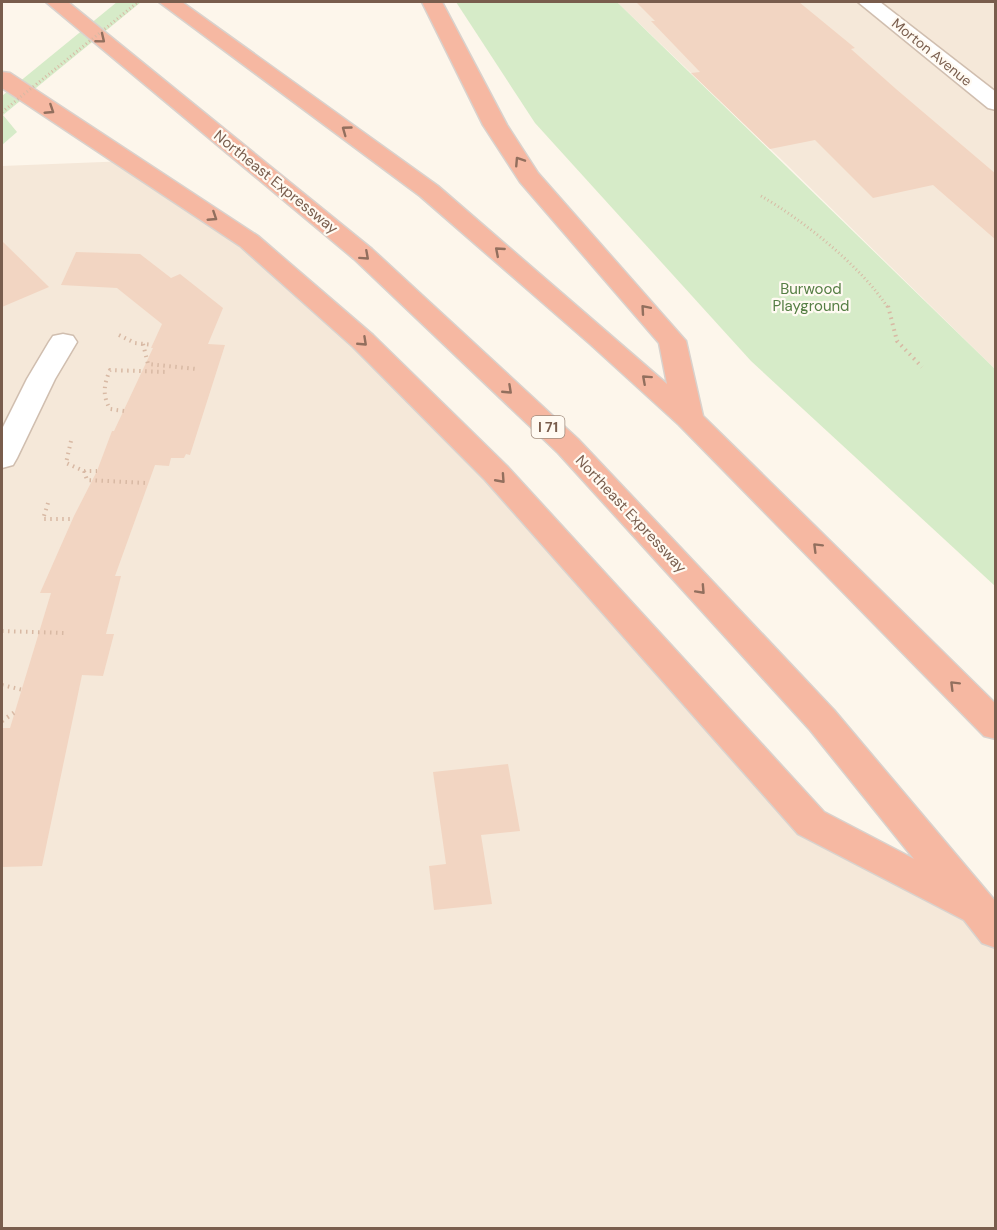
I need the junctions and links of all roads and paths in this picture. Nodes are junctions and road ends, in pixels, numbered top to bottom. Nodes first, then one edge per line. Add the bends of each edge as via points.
1 (56, 2) edge
2 (138, 2) edge
3 (170, 2) edge
4 (432, 2) edge
5 (868, 2) edge
6 (2, 78) edge
7 (996, 103) edge
8 (2, 112) edge
9 (761, 196) dead end
10 (119, 335) dead end
11 (63, 342) dead end
12 (143, 344) junction
13 (153, 345) dead end
14 (922, 367) dead end
15 (196, 369) dead end
16 (167, 372) dead end
17 (124, 411) dead end
18 (689, 418) junction
19 (71, 441) dead end
20 (2, 459) edge
21 (84, 471) junction
22 (97, 471) dead end
23 (146, 483) dead end
24 (48, 503) dead end
25 (72, 519) dead end
26 (2, 631) edge
27 (64, 633) dead end
28 (2, 685) edge
29 (23, 690) dead end
30 (15, 712) dead end
31 (2, 721) edge
32 (996, 726) edge
33 (988, 922) edge

1 -> 33 highway, Northeast Expressway / I 71 via 363,254 568,446 822,720
2 - 8 path, bridge
18 -> 3 highway via 429,192
18 -> 4 highway via 672,341 529,177 495,125
5 - 7 street, Morton Avenue
6 -> 33 highway via 249,241 363,341 496,473 812,823
9 - 14 path via 844,257 888,306 897,341
10 - 12 path
11 - 20 street
12 - 13 path
12 - 15 path via 148,364
16 - 17 path via 110,370 103,398 110,410
32 -> 18 highway
19 - 21 path via 66,463
21 - 22 path
21 - 23 path via 87,480
24 - 25 path via 44,519
26 - 27 path
28 - 29 path
30 - 31 path

